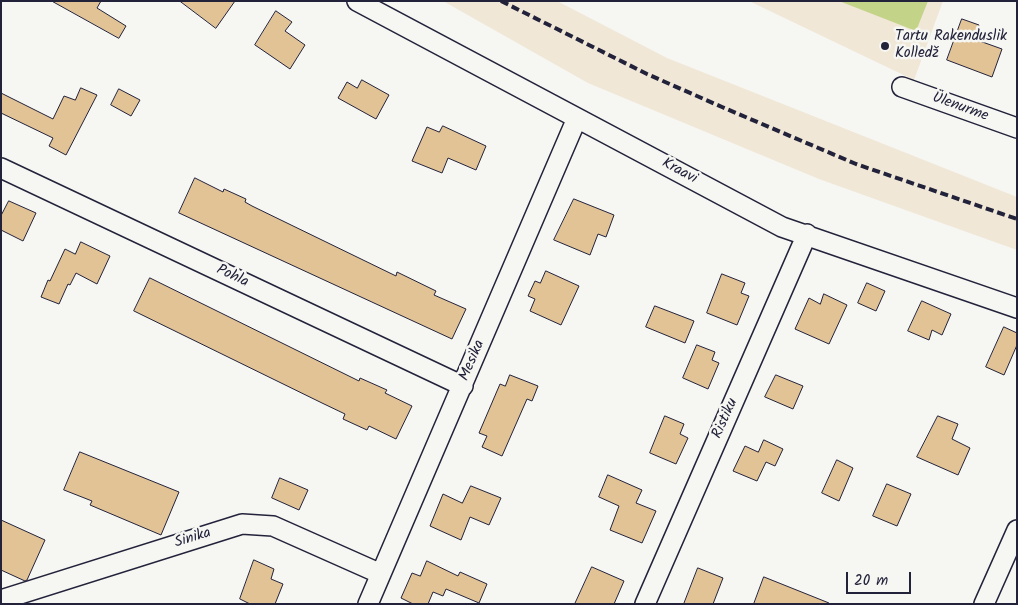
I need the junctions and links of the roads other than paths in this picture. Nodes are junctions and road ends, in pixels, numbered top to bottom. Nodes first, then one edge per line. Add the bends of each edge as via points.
1 (357, 1) edge
2 (902, 87) dead end
3 (577, 118) junction
4 (1017, 128) edge
5 (1, 168) edge
6 (807, 234) junction
7 (1017, 308) edge
8 (463, 386) junction
9 (1017, 530) edge
10 (381, 574) junction
11 (1, 600) edge
12 (368, 604) edge
13 (645, 604) edge
14 (984, 604) edge

1 - 3 street, Kraavi
2 - 4 street, Ülenurme
3 - 6 street, Kraavi via 782,227
3 - 8 street, Mesika
5 - 8 street, Pohla
6 - 7 street, Kraavi
6 - 13 street, Ristiku
8 - 10 street, Mesika
9 - 14 street
10 - 11 street, Sinika via 273,526 242,524
10 - 12 street, Mesika

